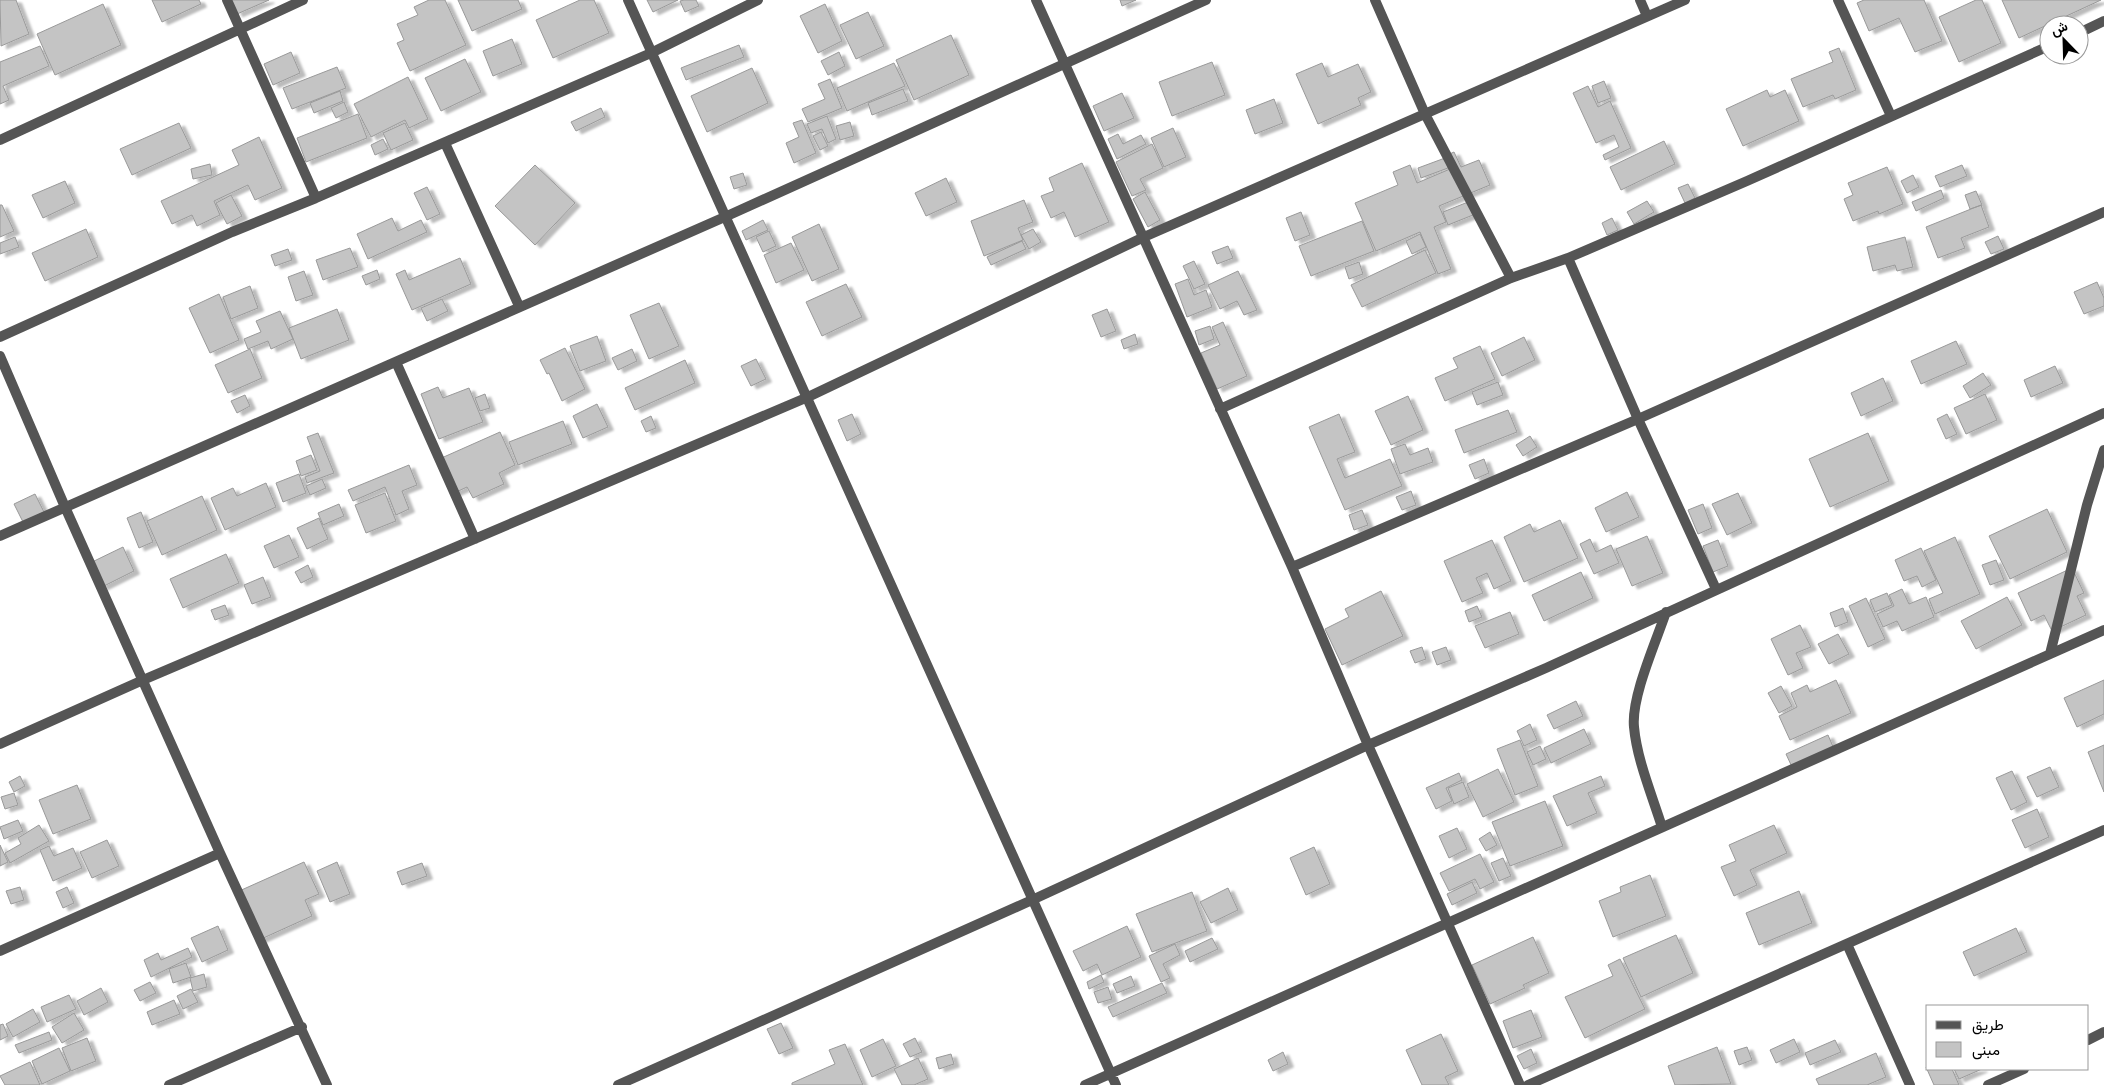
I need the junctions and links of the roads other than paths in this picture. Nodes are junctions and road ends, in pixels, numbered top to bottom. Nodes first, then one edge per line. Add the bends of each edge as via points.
1 (227, 0) edge
2 (302, 0) edge
3 (628, 0) edge
4 (758, 0) edge
5 (1036, 0) edge
6 (1206, 0) edge
7 (1376, 0) edge
8 (1640, 0) edge
9 (1685, 0) edge
10 (1838, 0) edge
11 (1647, 16) junction
12 (2104, 21) edge
13 (2089, 28) edge
14 (241, 29) junction
15 (2039, 50) edge
16 (652, 53) junction
17 (1064, 64) junction
18 (1425, 114) junction
19 (1891, 116) junction
20 (0, 140) edge
21 (445, 143) junction
22 (316, 198) junction
23 (2104, 212) edge
24 (727, 216) junction
25 (1144, 237) junction
26 (1568, 258) junction
27 (1512, 278) junction
28 (519, 306) junction
29 (0, 337) edge
30 (0, 356) edge
31 (396, 362) junction
32 (808, 397) junction
33 (1220, 409) junction
34 (2104, 413) edge
35 (1638, 419) junction
36 (2104, 450) edge
37 (65, 508) junction
38 (0, 536) edge
39 (475, 539) junction
40 (1292, 567) junction
41 (1716, 589) junction
42 (1666, 612) junction
43 (2104, 630) edge
44 (2050, 654) junction
45 (144, 680) junction
46 (0, 744) edge
47 (1368, 745) junction
48 (1662, 827) junction
49 (2104, 830) edge
50 (220, 853) junction
51 (1032, 900) junction
52 (1447, 923) junction
53 (1848, 944) junction
54 (0, 951) edge
55 (302, 1027) junction
56 (2104, 1032) edge
57 (2089, 1040) edge
58 (2022, 1070) edge
59 (1111, 1074) junction
60 (169, 1085) edge
61 (327, 1085) edge
62 (618, 1085) edge
63 (1085, 1085) edge
64 (1116, 1085) edge
65 (1520, 1085) edge
66 (1528, 1085) edge
67 (1910, 1085) edge
68 (1988, 1085) edge

1 - 14 street
2 - 14 street
3 - 16 street
4 - 16 street
5 - 17 street
6 - 17 street
7 - 18 street
8 - 11 street
9 - 11 street
10 - 19 street
11 - 18 street
12 - 13 street
14 - 20 street
14 - 22 street
15 - 19 street
16 - 21 street
16 - 24 street
17 - 24 street
17 - 25 street
18 - 25 street
18 - 27 street
19 - 26 street
21 - 22 street
21 - 28 street
22 - 29 street via 232,232
23 - 35 street
24 - 28 street
24 - 32 street
25 - 32 street
25 - 33 street
26 - 27 street
26 - 35 street
27 - 33 street
28 - 31 street
30 - 37 street
31 - 37 street
31 - 39 street
32 - 39 street
32 - 51 street
33 - 40 street
34 - 41 street
35 - 40 street
35 - 41 street
36 - 44 street
37 - 38 street
37 - 45 street
39 - 45 street
40 - 47 street
41 - 42 street
42 - 47 street
42 - 48 street via 1635,702 1634,726
43 - 44 street
44 - 48 street
45 - 46 street
45 - 50 street
47 - 51 street
47 - 52 street
48 - 52 street
49 - 53 street
50 - 54 street
50 - 55 street
51 - 59 street
51 - 62 street
52 - 59 street
52 - 65 street
53 - 66 street
53 - 67 street
55 - 60 street
55 - 61 street
56 - 57 street
58 - 68 street
59 - 63 street
59 - 64 street

